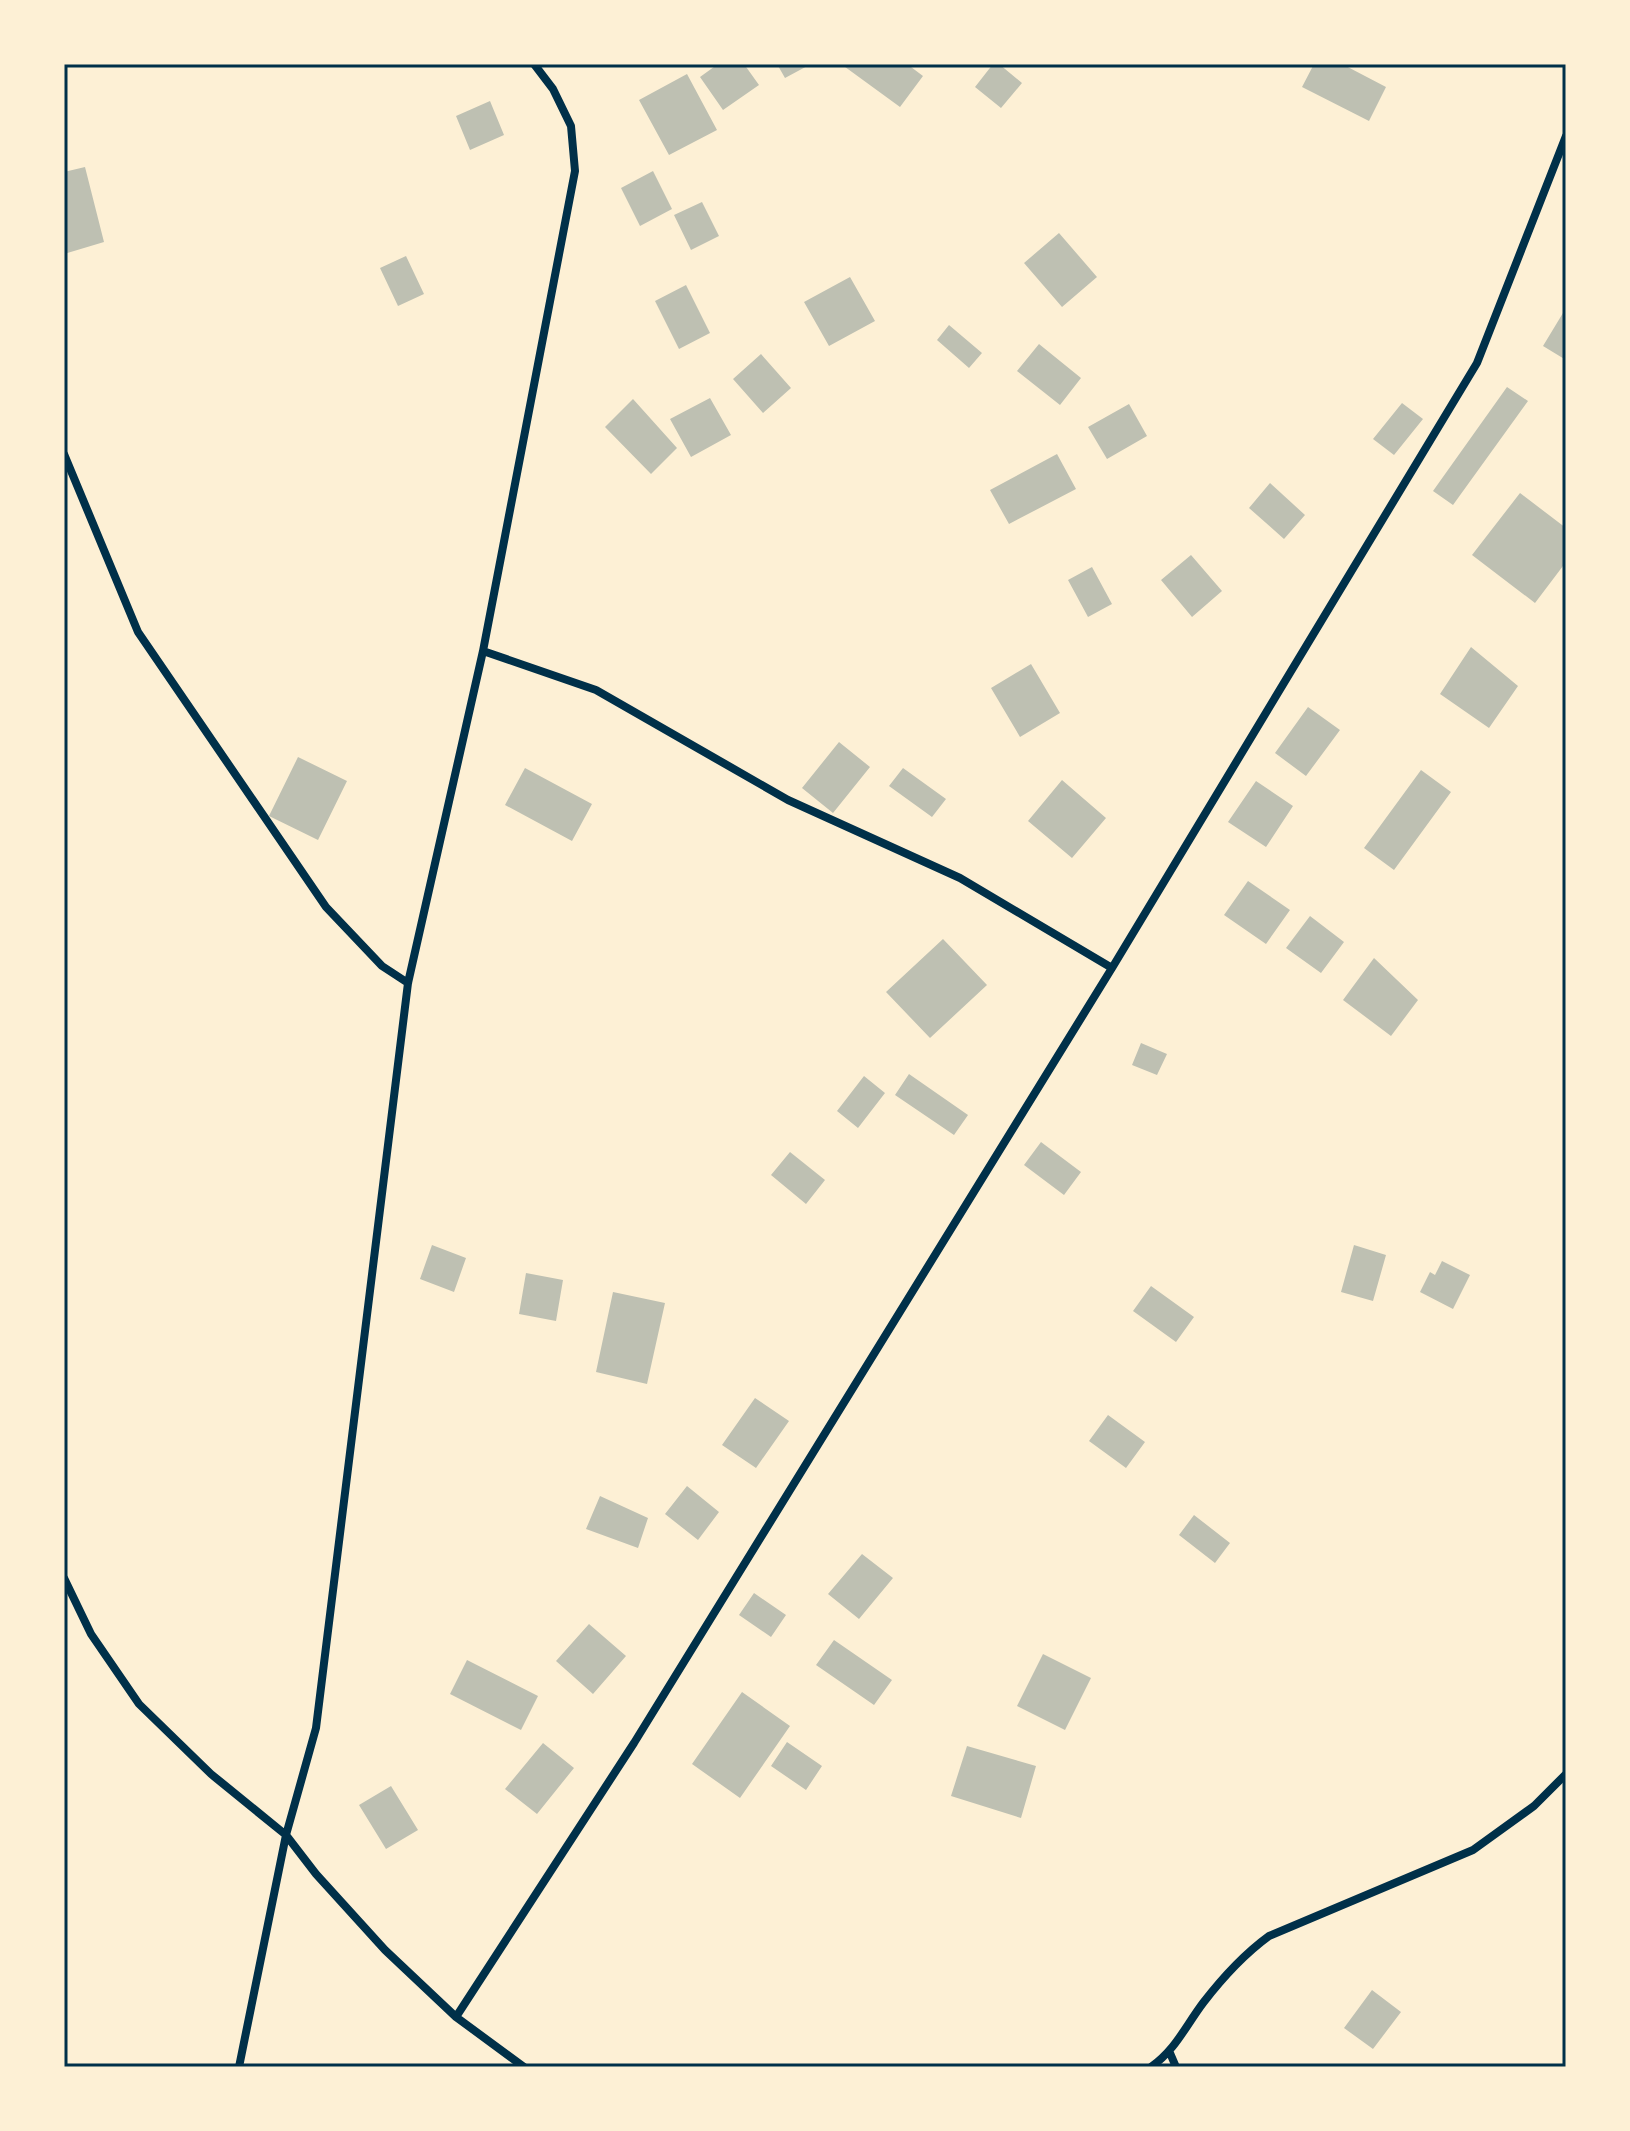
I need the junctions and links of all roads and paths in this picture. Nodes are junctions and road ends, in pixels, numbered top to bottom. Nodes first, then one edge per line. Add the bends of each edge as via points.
1 (534, 64) edge
2 (1566, 136) edge
3 (64, 454) edge
4 (483, 651) junction
5 (1112, 968) junction
6 (408, 983) junction
7 (64, 1578) edge
8 (1566, 1774) edge
9 (286, 1835) junction
10 (456, 2017) junction
11 (1170, 2053) junction
12 (239, 2067) edge
13 (524, 2067) edge
14 (1151, 2067) edge
15 (1176, 2067) edge

1 - 4 street via 571,126 575,171
2 - 5 street via 1477,363
3 - 6 street via 138,632 326,907 382,966
4 - 5 street via 596,690 788,800 960,878
4 - 6 street
5 - 10 street via 634,1743
6 - 9 street via 316,1728
7 - 9 street via 91,1634 139,1704 211,1774
8 - 11 street via 1534,1806 1473,1850 1269,1936 1240,1957
9 - 10 street via 385,1950
9 - 12 street
10 - 13 street
11 - 14 street
11 - 15 street

